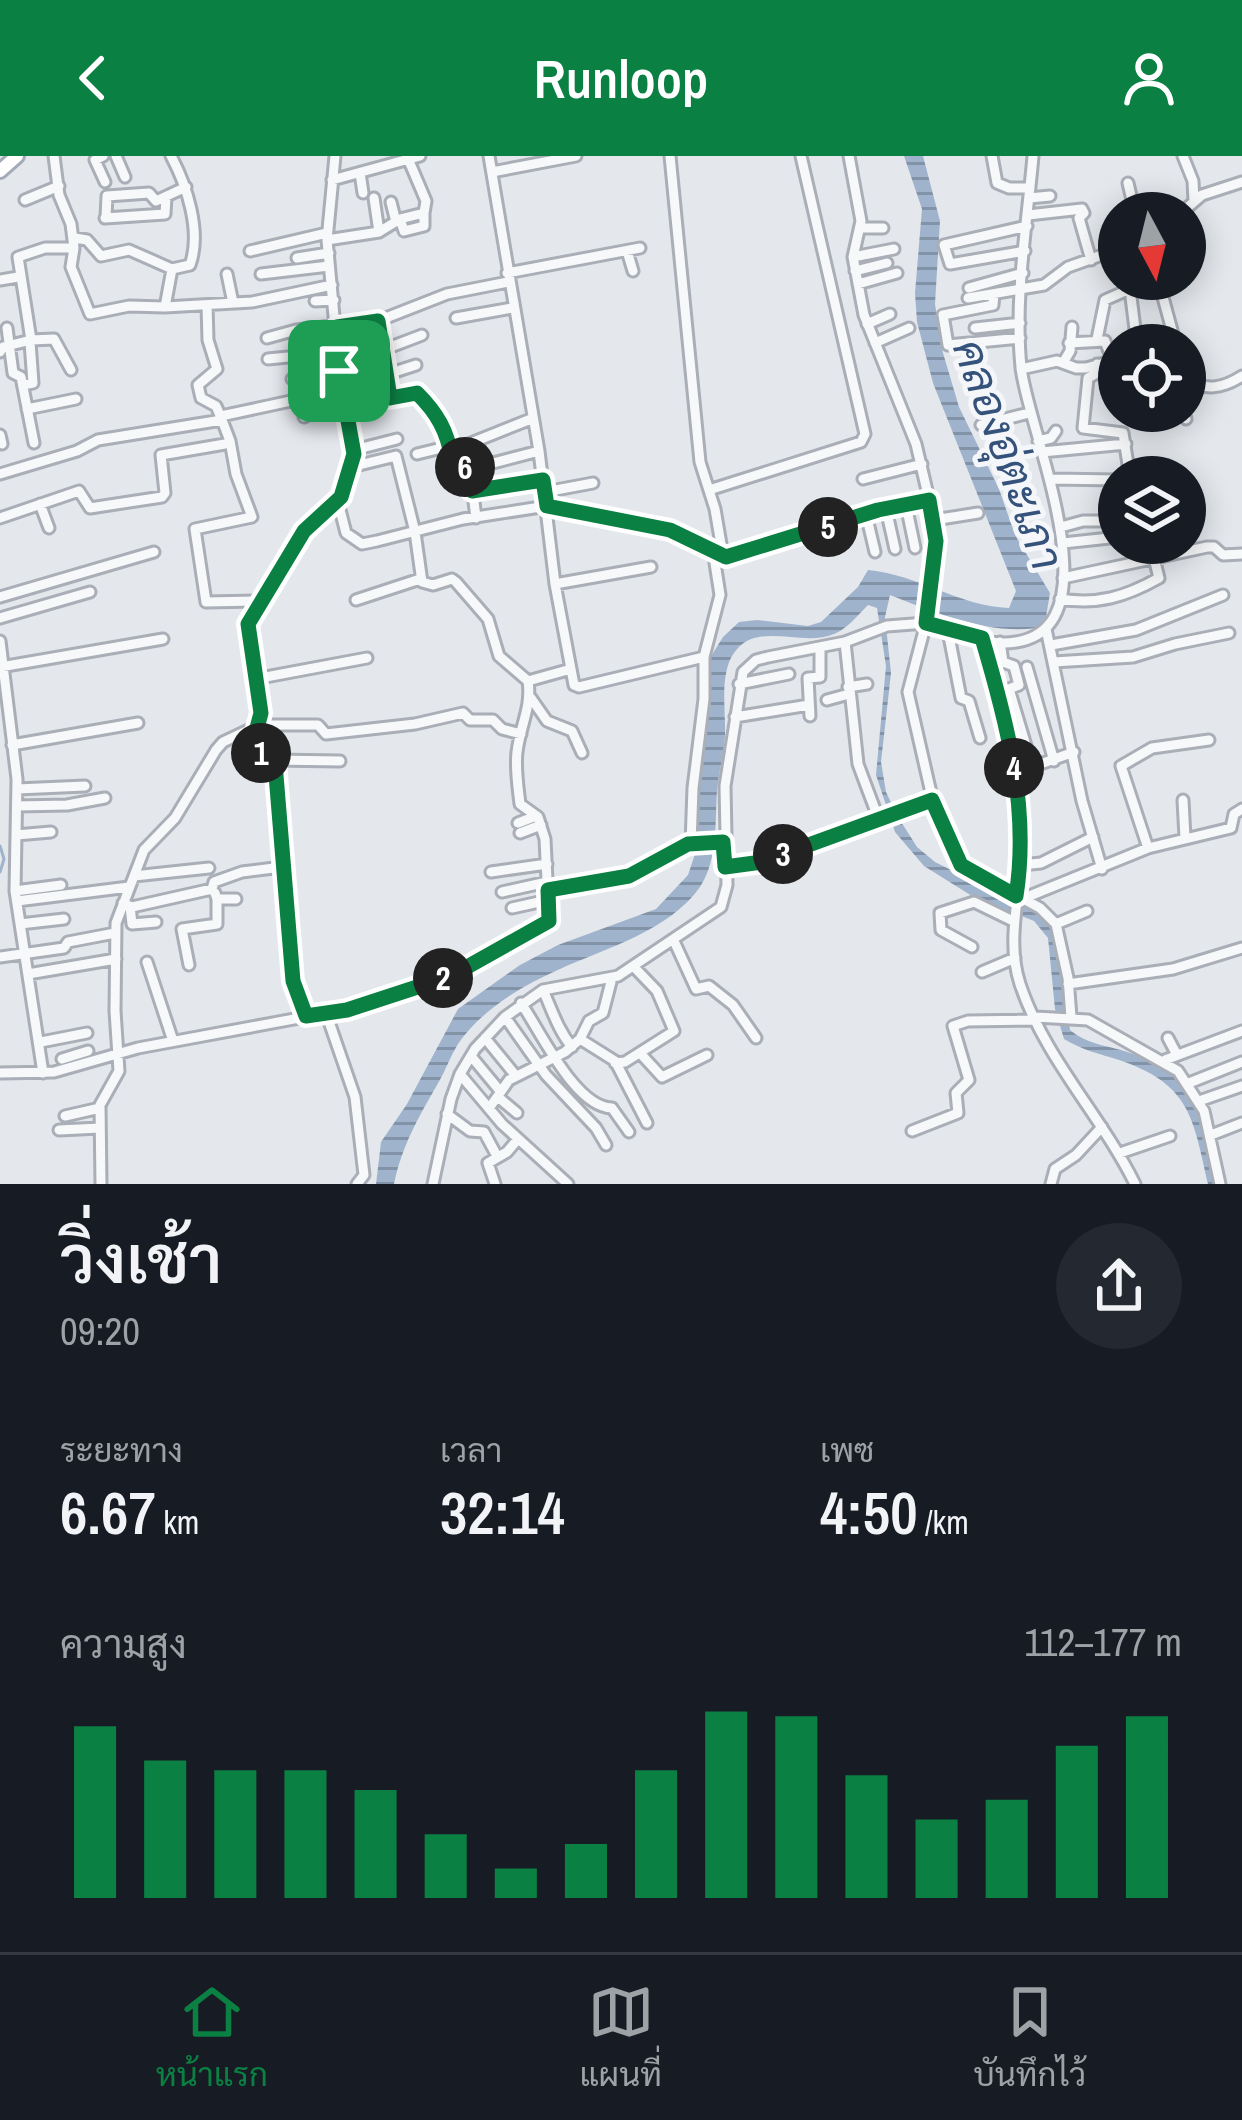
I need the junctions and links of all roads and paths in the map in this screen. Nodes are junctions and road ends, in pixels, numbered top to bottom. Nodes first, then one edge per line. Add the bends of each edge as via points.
1 (13, 156) edge
2 (54, 156) edge
3 (103, 156) edge
4 (116, 156) edge
5 (172, 156) edge
6 (335, 156) edge
7 (489, 156) edge
8 (576, 156) edge
9 (670, 156) edge
10 (801, 156) edge
11 (849, 156) edge
12 (993, 156) edge
13 (1033, 156) edge
14 (1183, 156) edge
15 (415, 158) edge
16 (0, 167) edge
17 (492, 172) junction
18 (360, 173) junction
19 (125, 177) dead end
20 (332, 180) junction
21 (105, 182) dead end
22 (1242, 182) edge
23 (1128, 184) dead end
24 (59, 186) junction
25 (186, 187) junction
26 (422, 190) junction
27 (1130, 192) edge
28 (1193, 192) edge
29 (363, 193) dead end
30 (1030, 193) junction
31 (406, 195) dead end
32 (1050, 196) dead end
33 (1206, 196) edge
34 (166, 197) junction
35 (374, 198) dead end
36 (25, 200) dead end
37 (391, 202) dead end
38 (398, 220) junction
39 (1027, 220) junction
40 (860, 228) junction
41 (884, 228) dead end
42 (380, 232) junction
43 (327, 236) junction
44 (74, 243) junction
45 (640, 248) dead end
46 (894, 249) dead end
47 (627, 250) junction
48 (250, 251) dead end
49 (1024, 251) junction
50 (328, 254) junction
51 (853, 257) junction
52 (1098, 257) edge
53 (297, 258) dead end
54 (1091, 260) junction
55 (887, 262) dead end
56 (329, 266) junction
57 (172, 269) junction
58 (633, 271) dead end
59 (855, 271) junction
60 (897, 273) dead end
61 (1023, 273) junction
62 (227, 274) dead end
63 (261, 274) dead end
64 (19, 277) junction
65 (507, 277) junction
66 (0, 280) edge
67 (332, 284) junction
68 (858, 284) junction
69 (1022, 289) junction
70 (994, 294) junction
71 (334, 300) junction
72 (1105, 300) edge
73 (316, 301) dead end
74 (233, 303) junction
75 (207, 305) junction
76 (165, 307) junction
77 (512, 308) junction
78 (890, 314) dead end
79 (456, 318) dead end
80 (378, 321) junction
81 (867, 324) junction
82 (337, 327) junction
83 (1072, 327) dead end
84 (7, 328) dead end
85 (909, 328) dead end
86 (975, 328) dead end
87 (1020, 332) junction
88 (1037, 334) dead end
89 (422, 335) dead end
90 (267, 338) dead end
91 (1097, 339) joint
92 (31, 341) junction
93 (875, 343) junction
94 (1069, 343) junction
95 (380, 351) junction
96 (364, 352) dead end
97 (5, 353) edge
98 (338, 353) junction
99 (268, 359) dead end
100 (1064, 363) junction
101 (1096, 364) joint
102 (416, 365) dead end
103 (68, 369) dead end
104 (1021, 369) junction
105 (385, 374) junction
106 (1242, 376) edge
107 (294, 384) dead end
108 (23, 385) junction
109 (341, 385) junction
110 (1206, 387) edge
111 (390, 398) junction
112 (76, 399) dead end
113 (27, 409) junction
114 (347, 411) junction
115 (1029, 413) junction
116 (304, 417) dead end
117 (221, 418) junction
118 (531, 419) junction
119 (981, 425) dead end
120 (1056, 431) dead end
121 (397, 439) dead end
122 (230, 441) junction
123 (34, 443) dead end
124 (1126, 444) junction
125 (1040, 447) junction
126 (451, 449) junction
127 (354, 450) junction
128 (539, 451) junction
129 (417, 454) dead end
130 (1127, 456) edge
131 (922, 464) junction
132 (351, 467) junction
133 (470, 469) junction
134 (508, 472) dead end
135 (0, 474) edge
136 (863, 479) dead end
137 (1050, 479) junction
138 (1098, 479) edge
139 (593, 484) dead end
140 (510, 485) junction
141 (544, 486) junction
142 (710, 490) junction
143 (472, 491) junction
144 (929, 500) junction
145 (338, 502) junction
146 (40, 504) junction
147 (906, 505) junction
148 (547, 506) junction
149 (886, 509) junction
150 (978, 513) dead end
151 (866, 514) junction
152 (0, 518) edge
153 (476, 518) junction
154 (934, 520) junction
155 (1098, 521) edge
156 (1060, 527) junction
157 (49, 529) dead end
158 (415, 532) junction
159 (1098, 539) edge
160 (1063, 543) junction
161 (1206, 547) edge
162 (915, 548) dead end
163 (895, 549) dead end
164 (154, 552) dead end
165 (875, 553) dead end
166 (1242, 554) edge
167 (720, 555) junction
168 (1127, 564) edge
169 (1156, 564) edge
170 (651, 567) dead end
171 (1063, 578) junction
172 (420, 579) junction
173 (555, 584) junction
174 (90, 592) dead end
175 (1222, 596) dead end
176 (0, 597) edge
177 (356, 599) dead end
178 (1060, 599) junction
179 (261, 601) junction
180 (0, 618) edge
181 (927, 618) junction
182 (1046, 629) junction
183 (948, 631) junction
184 (1229, 633) dead end
185 (982, 638) junction
186 (163, 639) dead end
187 (0, 641) edge
188 (845, 642) junction
189 (1000, 643) junction
190 (1051, 646) junction
191 (820, 647) junction
192 (903, 652) dead end
193 (920, 655) junction
194 (367, 658) dead end
195 (704, 658) junction
196 (1054, 662) junction
197 (1, 667) edge
198 (1027, 668) dead end
199 (571, 669) junction
200 (789, 674) dead end
201 (255, 679) junction
202 (528, 681) junction
203 (739, 684) junction
204 (867, 684) dead end
205 (848, 690) junction
206 (531, 698) junction
207 (827, 700) dead end
208 (735, 717) junction
209 (138, 723) dead end
210 (258, 726) junction
211 (521, 734) junction
212 (980, 738) dead end
213 (1209, 740) dead end
214 (13, 746) junction
215 (1074, 752) junction
216 (582, 753) dead end
217 (272, 760) junction
218 (340, 761) dead end
219 (1054, 761) junction
220 (1033, 770) junction
221 (1015, 773) junction
222 (85, 786) dead end
223 (17, 789) junction
224 (67, 789) junction
225 (106, 798) dead end
226 (932, 800) junction
227 (1183, 800) dead end
228 (67, 805) junction
229 (17, 806) junction
230 (1242, 809) edge
231 (889, 816) junction
232 (539, 820) junction
233 (519, 828) dead end
234 (51, 832) dead end
235 (16, 836) junction
236 (1093, 837) junction
237 (1185, 838) junction
238 (721, 842) junction
239 (692, 843) junction
240 (1148, 848) junction
241 (547, 864) junction
242 (1021, 865) junction
243 (282, 866) junction
244 (725, 867) junction
245 (208, 868) dead end
246 (1102, 868) junction
247 (491, 872) dead end
248 (132, 882) junction
249 (61, 884) dead end
250 (548, 891) junction
251 (502, 892) dead end
252 (214, 894) junction
253 (16, 896) junction
254 (1018, 897) junction
255 (236, 898) dead end
256 (127, 905) junction
257 (512, 908) dead end
258 (1087, 911) dead end
259 (64, 919) dead end
260 (1013, 921) junction
261 (156, 922) dead end
262 (20, 924) junction
263 (1056, 924) junction
264 (115, 933) junction
265 (674, 941) junction
266 (972, 947) dead end
267 (1242, 948) edge
268 (25, 954) junction
269 (0, 957) edge
270 (1015, 958) junction
271 (116, 959) junction
272 (147, 962) dead end
273 (189, 965) dead end
274 (634, 967) junction
275 (982, 972) dead end
276 (28, 974) junction
277 (612, 978) junction
278 (1068, 984) junction
279 (543, 991) junction
280 (521, 1003) junction
281 (326, 1013) junction
282 (306, 1016) junction
283 (506, 1017) junction
284 (1071, 1017) junction
285 (1037, 1019) junction
286 (1242, 1031) edge
287 (87, 1033) dead end
288 (756, 1037) dead end
289 (485, 1038) junction
290 (1168, 1039) dead end
291 (173, 1041) junction
292 (41, 1042) junction
293 (576, 1043) junction
294 (88, 1052) dead end
295 (118, 1053) junction
296 (640, 1053) junction
297 (707, 1055) dead end
298 (1177, 1055) junction
299 (471, 1056) junction
300 (556, 1057) junction
301 (1165, 1060) junction
302 (68, 1061) junction
303 (1242, 1062) edge
304 (615, 1063) junction
305 (541, 1067) junction
306 (43, 1072) junction
307 (0, 1073) edge
308 (460, 1074) junction
309 (516, 1076) junction
310 (1189, 1083) junction
311 (1242, 1085) edge
312 (499, 1094) junction
313 (87, 1099) dead end
314 (1199, 1101) junction
315 (100, 1103) junction
316 (490, 1107) junction
317 (517, 1113) dead end
318 (447, 1114) junction
319 (65, 1116) dead end
320 (1242, 1123) edge
321 (647, 1124) dead end
322 (1102, 1127) junction
323 (100, 1128) junction
324 (59, 1130) dead end
325 (912, 1131) dead end
326 (629, 1132) dead end
327 (1211, 1135) junction
328 (1170, 1136) dead end
329 (518, 1139) junction
330 (607, 1145) dead end
331 (1120, 1153) junction
332 (497, 1156) junction
333 (101, 1184) edge
334 (357, 1184) edge
335 (433, 1184) edge
336 (495, 1184) edge
337 (568, 1184) edge
338 (1051, 1184) edge
339 (1135, 1184) edge
340 (1220, 1184) edge

1 - 16 main road
2 - 24 street
3 - 21 street via 95,160
4 - 19 street
5 - 25 street
6 - 20 street
7 - 17 street
8 - 17 street
9 - 142 street via 700,462
10 - 142 street via 865,434 861,442
11 - 40 street
12 - 30 street via 997,183
13 - 30 street
14 - 28 street
15 - 18 street
15 - 26 street
17 - 65 street
18 - 20 street
18 - 29 street
20 - 43 street
22 - 33 street
23 - 27 street
24 - 36 street
24 - 44 street
25 - 34 street
25 - 57 street via 193,260
26 - 31 street
26 - 38 street via 424,213
30 - 32 street
30 - 39 street
34 - 34 street via 107,196 104,218 165,214
35 - 42 street
37 - 38 street
38 - 42 street
39 - 49 street
39 - 49 street via 944,245 950,264
39 - 54 street via 1080,207
40 - 41 street
40 - 51 street
42 - 43 street
43 - 48 street
43 - 50 street
44 - 57 street via 87,240 100,256 129,250
44 - 64 street via 20,254
44 - 76 street via 71,267 89,314
45 - 47 street
46 - 51 street
47 - 58 street
47 - 65 street
49 - 61 street
50 - 53 street
50 - 56 street
51 - 59 street
52 - 54 street
54 - 69 street
55 - 59 street
56 - 63 street
56 - 67 street
57 - 76 street
59 - 68 street
60 - 68 street
61 - 69 street
61 - 70 street via 968,293
62 - 74 street
64 - 66 street
64 - 92 street
65 - 77 street
65 - 80 street
67 - 71 street
67 - 74 street
68 - 81 street
69 - 70 street
69 - 87 street
70 - 87 street via 993,305 943,315 948,345
71 - 73 street
71 - 82 street
72 - 91 street
74 - 75 street
75 - 76 street
75 - 117 street via 217,368 198,385
77 - 79 street
77 - 118 street
78 - 81 street
80 - 82 street
80 - 95 street
81 - 93 street
82 - 90 street
82 - 98 street
83 - 94 street
84 - 97 street
85 - 93 street
86 - 87 street
87 - 88 street
87 - 104 street
89 - 95 street
91 - 94 street
92 - 97 street
92 - 103 street via 54,339
92 - 108 street via 33,383
93 - 131 street
94 - 100 street
95 - 105 street
96 - 98 street
97 - 108 street
98 - 99 street
98 - 109 street
100 - 101 street
100 - 104 street
101 - 124 street via 1083,428 1120,432
102 - 105 street
104 - 115 street
105 - 109 street
105 - 111 street
106 - 110 street
107 - 109 street
108 - 113 street
109 - 114 street
109 - 116 street
109 - 117 street
111 - 114 street
111 - 126 street via 417,393 438,416
112 - 113 street
113 - 123 street
114 - 127 street
115 - 119 street
115 - 125 street
117 - 122 street
117 - 135 street via 98,440
118 - 126 street
118 - 128 street
120 - 125 street
121 - 127 street
122 - 146 street via 161,455 162,497 90,508 79,491
122 - 179 street via 252,517 195,530 202,580 207,604
124 - 125 street
124 - 130 street
125 - 137 street
126 - 129 street
126 - 133 street via 452,459
127 - 132 street
128 - 133 street
128 - 141 street
131 - 136 street
131 - 144 street
132 - 145 street
132 - 158 street via 396,456
133 - 143 street
134 - 140 street
137 - 138 street
137 - 156 street
139 - 141 street
140 - 141 street
140 - 143 street
141 - 148 street
142 - 167 street
143 - 153 street
144 - 147 street
144 - 154 street
145 - 158 street via 346,533 362,544
145 - 179 street via 304,531
146 - 152 street
146 - 157 street
147 - 149 street
147 - 162 street
148 - 153 street
148 - 167 street via 670,530
148 - 173 street
149 - 151 street
149 - 163 street
150 - 154 street
151 - 165 street
151 - 167 street
153 - 158 street
154 - 181 street
155 - 156 street
156 - 160 street
158 - 172 street
159 - 160 street
160 - 171 street
161 - 166 street
164 - 176 street
167 - 195 street via 720,595
168 - 171 street
169 - 178 street via 1159,578 1134,592 1088,604
170 - 173 street
171 - 178 street
172 - 177 street
172 - 202 street via 425,586 456,582 488,619 499,656
173 - 199 street
174 - 180 street
175 - 190 street via 1136,630
178 - 182 street
179 - 201 street via 248,624
181 - 183 street
181 - 188 street
181 - 193 street
182 - 189 street
182 - 190 street
183 - 185 street
183 - 212 street via 961,698
184 - 196 street via 1133,657
185 - 189 street
185 - 221 street
186 - 197 street
187 - 197 street
188 - 191 street
188 - 205 street
189 - 220 street via 1019,685 1010,689
190 - 196 street
191 - 203 street via 756,660
191 - 208 street via 820,676 808,678 810,711
192 - 193 street
193 - 226 street via 908,692
194 - 201 street
195 - 199 street via 579,687
195 - 239 street
196 - 215 street
197 - 214 street
198 - 219 street
199 - 202 street
200 - 203 street
201 - 210 street
202 - 206 street
203 - 208 street
204 - 205 street
205 - 207 street
205 - 231 street via 858,764
206 - 211 street
206 - 216 street via 548,721 572,731
208 - 238 street
209 - 214 street
210 - 211 street via 318,725 326,734 463,713
210 - 217 street via 261,758
210 - 248 street via 216,750 175,818 144,850
211 - 232 street via 520,804
213 - 240 street via 1152,748 1121,766
214 - 223 street
215 - 219 street
215 - 236 street
217 - 218 street
217 - 243 street
219 - 220 street
220 - 221 street
221 - 242 street
222 - 224 street
223 - 224 street
223 - 229 street
224 - 228 street
225 - 228 street
226 - 231 street
226 - 254 street via 961,865
227 - 237 street
228 - 229 street
229 - 235 street
230 - 237 street via 1231,828
231 - 244 street via 762,862
232 - 233 street
232 - 241 street
234 - 235 street
235 - 253 street
236 - 242 street
236 - 246 street
237 - 240 street
238 - 239 street
238 - 244 street
239 - 250 street via 629,876
240 - 246 street
241 - 247 street
241 - 250 street
242 - 254 street
243 - 252 street via 214,882
243 - 282 street via 293,981
244 - 265 street via 721,907
245 - 248 street
246 - 254 street
248 - 253 street
248 - 256 street
249 - 253 street
250 - 251 street
250 - 257 street
250 - 281 street via 549,921 451,976
252 - 255 street
252 - 256 street
252 - 273 street via 217,924 181,931
253 - 262 street
254 - 260 street
254 - 263 street
256 - 261 street via 132,924
256 - 264 street
258 - 263 street
259 - 262 street
260 - 266 street via 974,902 940,914 941,930
260 - 270 street
262 - 268 street
263 - 278 street
264 - 268 street
264 - 271 street
265 - 274 street
265 - 288 street via 697,988 724,997
267 - 278 street via 1148,974
268 - 269 street
268 - 276 street
270 - 275 street
270 - 285 street
271 - 276 street
271 - 295 street
272 - 291 street
274 - 277 street
274 - 296 street via 657,992 674,1030
276 - 292 street
277 - 279 street
277 - 293 street via 603,1013
278 - 284 street
279 - 280 street
279 - 293 street via 559,1028
280 - 283 street
280 - 300 street
281 - 282 street
281 - 334 street via 355,1097 364,1175
282 - 291 street
283 - 289 street
283 - 305 street
284 - 285 street
284 - 301 street
285 - 322 street
285 - 325 street via 953,1026 969,1079 956,1093 958,1113
286 - 298 street
287 - 292 street
289 - 299 street
289 - 309 street
290 - 298 street
291 - 295 street
292 - 306 street
293 - 300 street
293 - 304 street
294 - 302 street
295 - 302 street
295 - 315 street via 118,1077
296 - 297 street via 662,1077
296 - 304 street
298 - 301 street
299 - 308 street
299 - 312 street
300 - 305 street
300 - 326 street
301 - 310 street
302 - 306 street
303 - 310 street
304 - 321 street
305 - 309 street
305 - 330 street
306 - 307 street
308 - 316 street
308 - 318 street
309 - 312 street
310 - 314 street
311 - 314 street
312 - 316 street
312 - 317 street
313 - 315 street
314 - 327 street
315 - 319 street
315 - 323 street
316 - 329 street
318 - 332 street via 484,1132
318 - 335 street
320 - 327 street
322 - 331 street
322 - 338 street via 1055,1169
323 - 324 street
323 - 333 street
327 - 340 street
328 - 331 street
329 - 332 street
329 - 337 street
331 - 339 street
332 - 336 street via 488,1163

